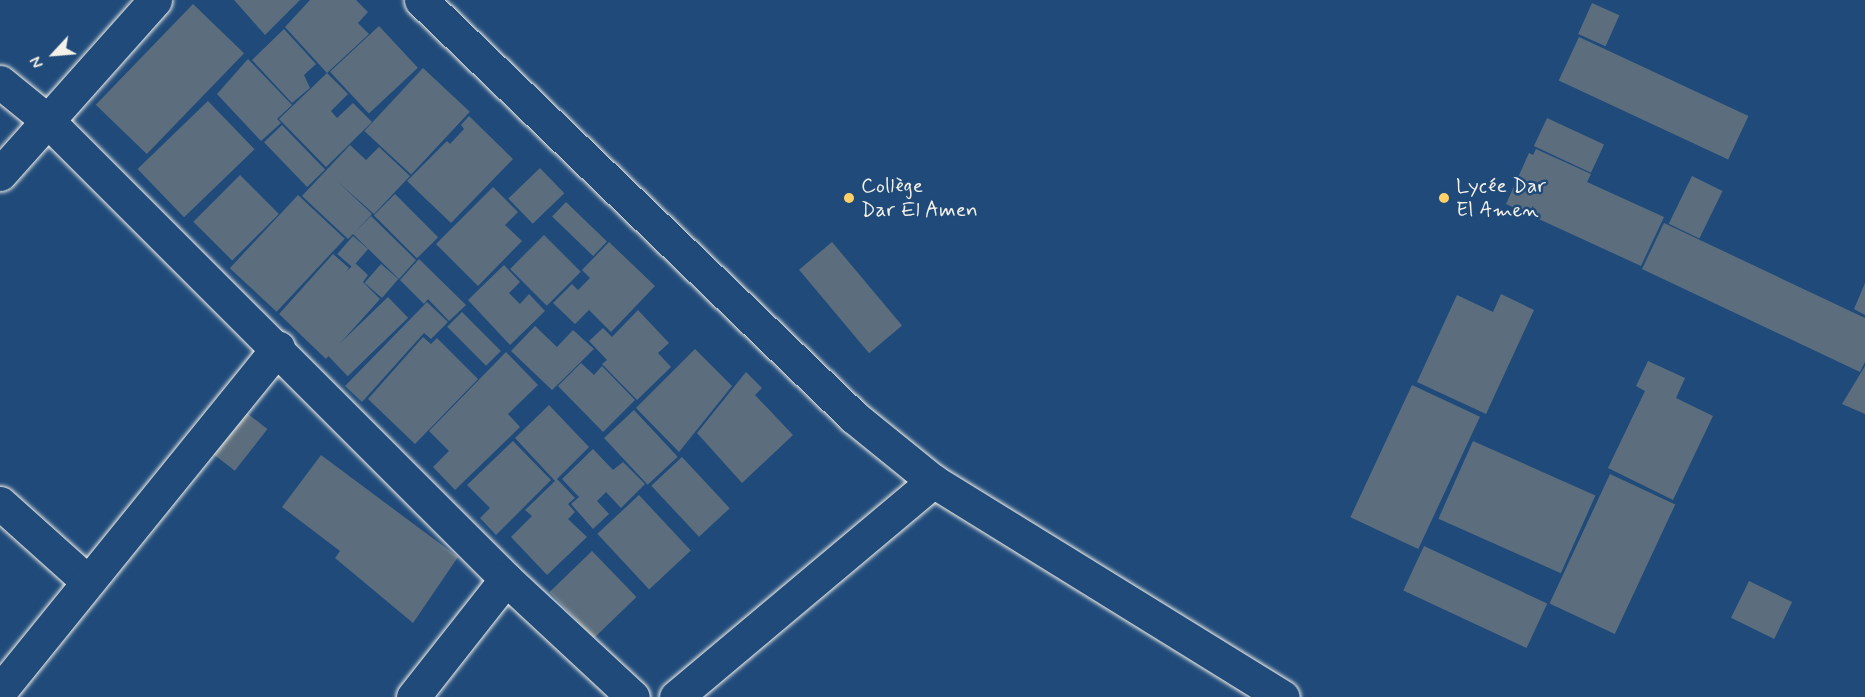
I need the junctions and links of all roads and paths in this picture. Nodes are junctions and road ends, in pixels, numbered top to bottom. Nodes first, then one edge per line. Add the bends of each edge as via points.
1 (155, 0) edge
2 (421, 0) edge
3 (0, 82) edge
4 (48, 120) junction
5 (0, 174) edge
6 (278, 348) junction
7 (933, 481) junction
8 (0, 503) edge
9 (506, 579) junction
10 (88, 582) junction
11 (0, 691) edge
12 (413, 697) edge
13 (633, 697) edge
14 (676, 697) edge
15 (1283, 697) edge

1 - 4 street
2 - 7 street via 854,417
3 - 4 street
4 - 5 street
4 - 6 street
6 - 9 street
6 - 10 street
7 - 14 street
7 - 15 street
8 - 10 street
9 - 12 street
9 - 13 street
10 - 11 street

